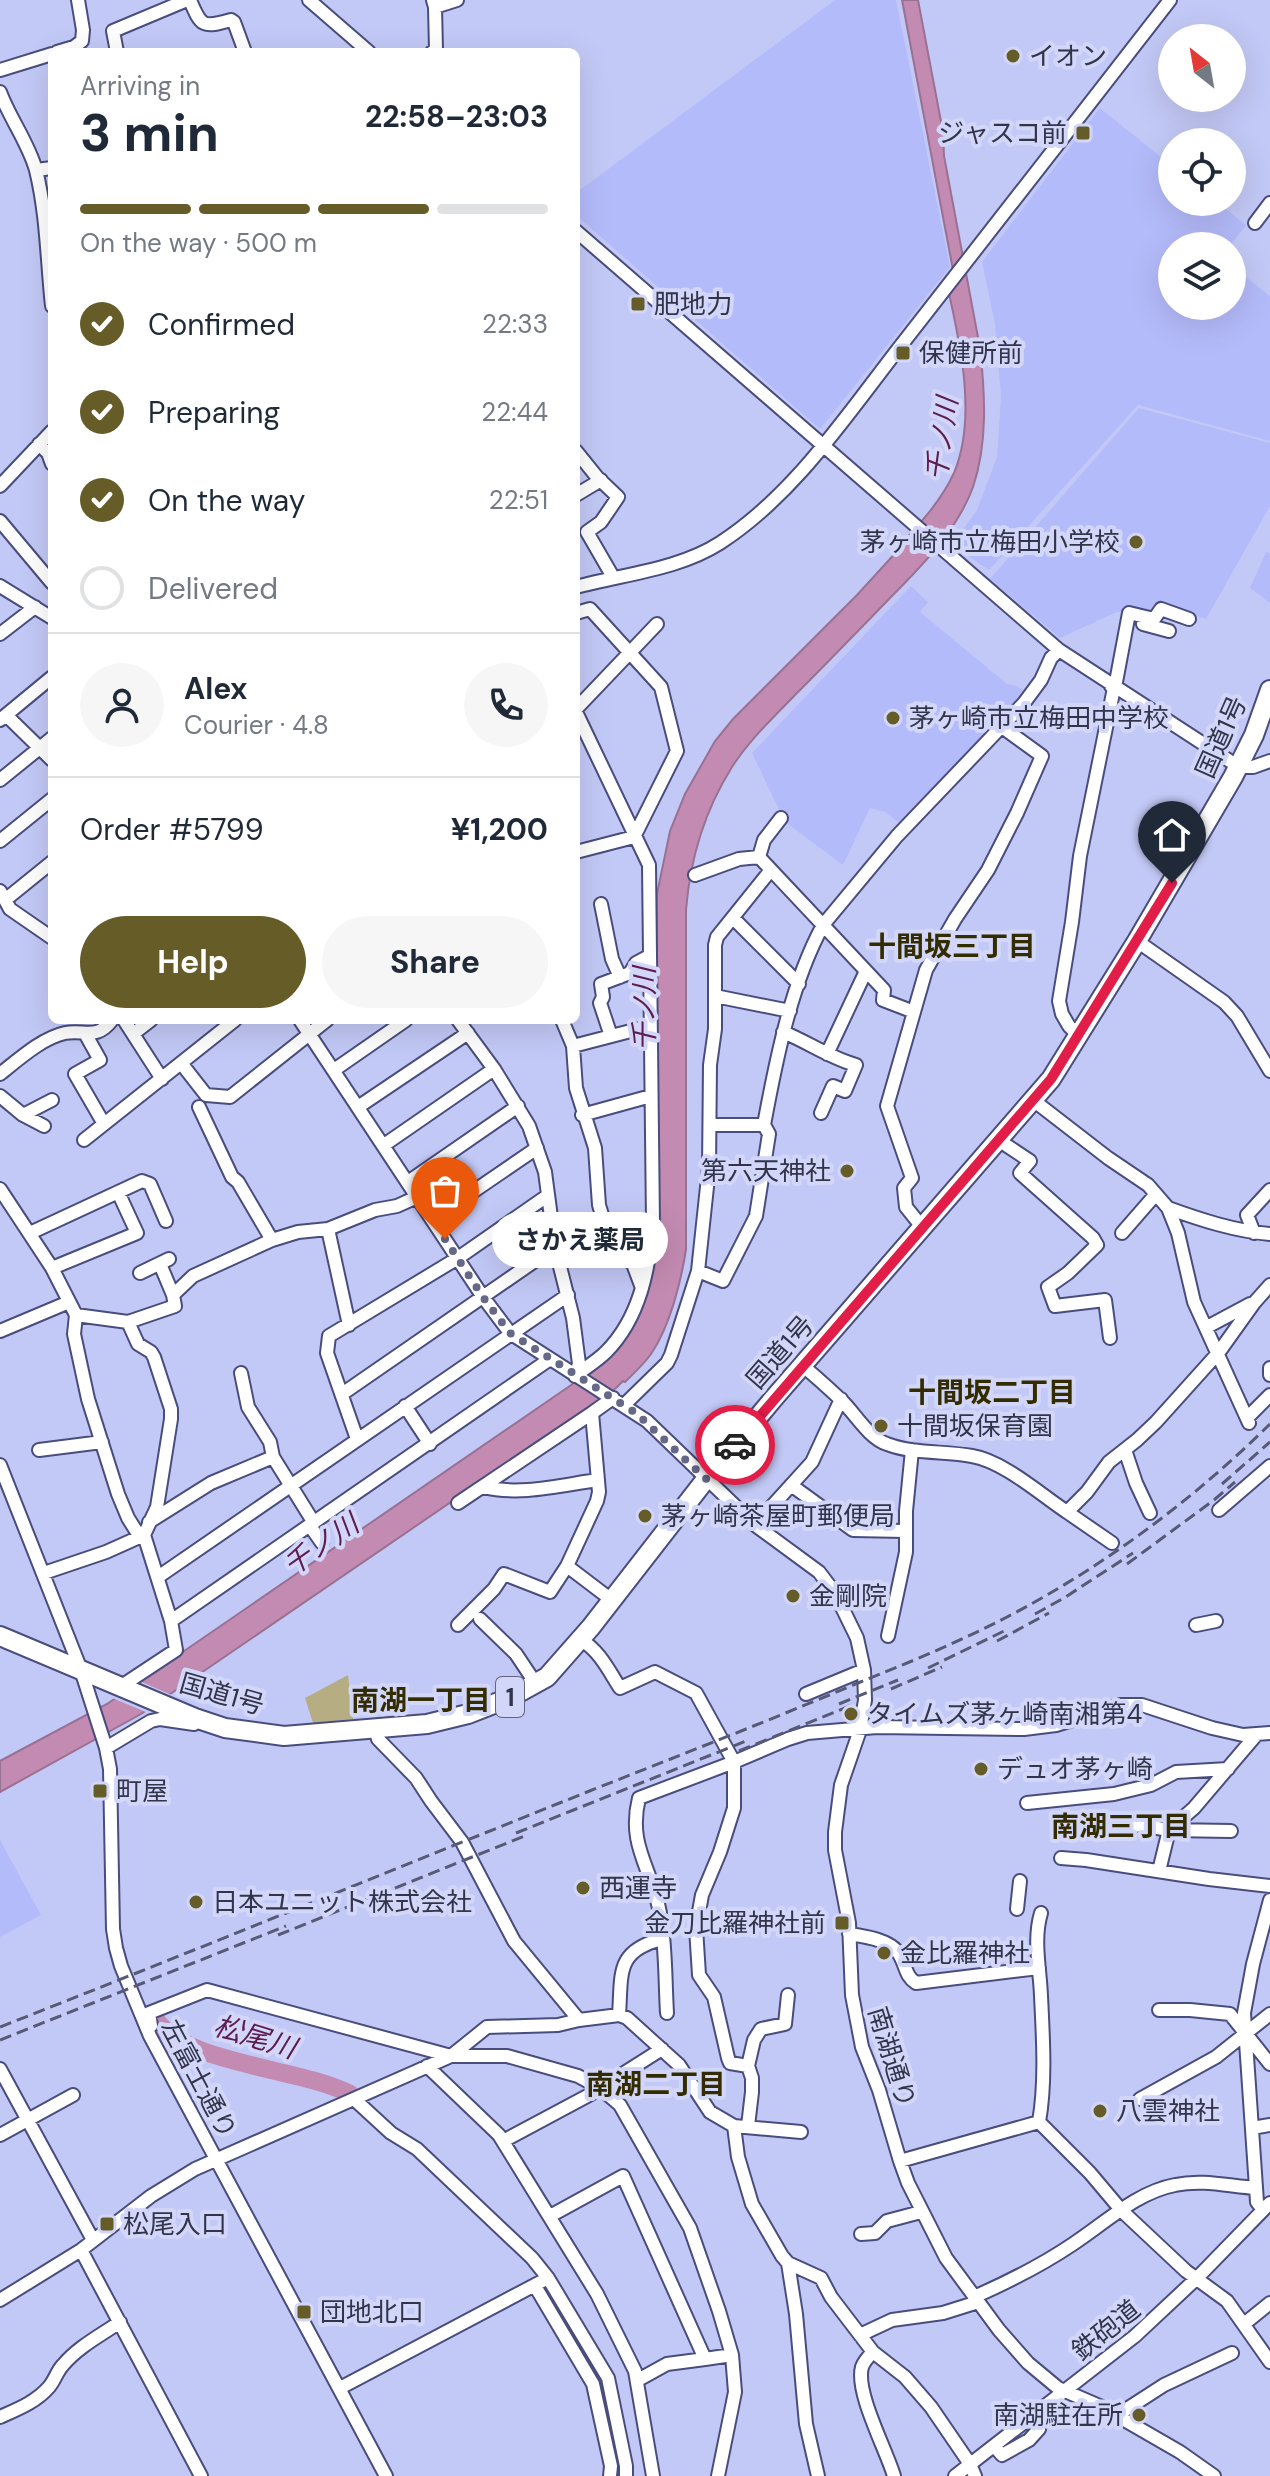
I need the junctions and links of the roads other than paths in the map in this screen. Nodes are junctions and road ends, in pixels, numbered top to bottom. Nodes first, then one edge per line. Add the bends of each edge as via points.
1 (78, 0) edge
2 (188, 0) edge
3 (309, 0) edge
4 (457, 0) edge
5 (1170, 0) edge
6 (434, 4) edge
7 (71, 48) edge
8 (116, 48) edge
9 (244, 48) edge
10 (364, 48) edge
11 (436, 48) edge
12 (48, 55) edge
13 (0, 70) edge
14 (0, 92) edge
15 (48, 168) edge
16 (36, 170) junction
17 (1270, 203) edge
18 (1255, 223) dead end
19 (580, 234) edge
20 (48, 248) edge
21 (48, 435) edge
22 (39, 444) junction
23 (823, 445) junction
24 (48, 453) edge
25 (580, 456) edge
26 (601, 480) junction
27 (0, 486) edge
28 (580, 493) edge
29 (0, 521) edge
30 (581, 535) edge
31 (613, 577) junction
32 (48, 579) edge
33 (0, 586) edge
34 (580, 586) edge
35 (35, 607) junction
36 (580, 612) edge
37 (48, 615) edge
38 (1189, 619) dead end
39 (1128, 620) junction
40 (657, 624) dead end
41 (1169, 631) dead end
42 (0, 634) edge
43 (1059, 650) junction
44 (629, 653) junction
45 (48, 680) edge
46 (1112, 687) junction
47 (1270, 690) edge
48 (580, 706) edge
49 (3, 717) edge
50 (580, 719) edge
51 (1002, 727) junction
52 (48, 741) edge
53 (40, 748) junction
54 (48, 756) edge
55 (1270, 761) edge
56 (1239, 767) junction
57 (0, 780) edge
58 (48, 802) edge
59 (781, 818) dead end
60 (634, 837) junction
61 (0, 841) edge
62 (580, 851) edge
63 (759, 857) junction
64 (48, 865) edge
65 (770, 871) junction
66 (695, 875) dead end
67 (4, 901) edge
68 (601, 904) dead end
69 (733, 918) junction
70 (823, 925) junction
71 (48, 931) edge
72 (1137, 941) junction
73 (649, 956) junction
74 (866, 971) junction
75 (620, 977) junction
76 (799, 984) junction
77 (715, 996) junction
78 (790, 1011) junction
79 (914, 1012) junction
80 (108, 1024) edge
81 (127, 1024) edge
82 (146, 1024) edge
83 (230, 1024) edge
84 (302, 1024) edge
85 (321, 1024) edge
86 (400, 1024) edge
87 (461, 1024) edge
88 (564, 1024) edge
89 (650, 1026) junction
90 (783, 1032) junction
91 (308, 1033) junction
92 (468, 1033) junction
93 (133, 1034) junction
94 (86, 1035) junction
95 (611, 1036) junction
96 (1079, 1036) junction
97 (573, 1046) junction
98 (827, 1054) junction
99 (181, 1063) junction
100 (494, 1069) junction
101 (334, 1070) junction
102 (1270, 1071) edge
103 (0, 1074) edge
104 (162, 1079) junction
105 (0, 1096) edge
106 (651, 1096) junction
107 (52, 1100) dead end
108 (1033, 1100) junction
109 (518, 1106) junction
110 (199, 1107) dead end
111 (358, 1107) junction
112 (821, 1113) dead end
113 (23, 1115) junction
114 (582, 1115) junction
115 (104, 1124) junction
116 (710, 1125) junction
117 (764, 1125) junction
118 (44, 1126) dead end
119 (1000, 1137) junction
120 (84, 1140) dead end
121 (384, 1145) junction
122 (537, 1148) junction
123 (408, 1182) junction
124 (0, 1189) edge
125 (1270, 1190) edge
126 (118, 1192) junction
127 (1156, 1194) junction
128 (547, 1196) junction
129 (417, 1197) junction
130 (1168, 1208) junction
131 (433, 1219) junction
132 (166, 1221) dead end
133 (922, 1227) junction
134 (328, 1229) junction
135 (30, 1233) junction
136 (1122, 1233) dead end
137 (1254, 1233) junction
138 (1270, 1234) edge
139 (272, 1240) junction
140 (555, 1247) junction
141 (458, 1258) junction
142 (52, 1268) junction
143 (698, 1271) junction
144 (140, 1273) dead end
145 (1270, 1285) edge
146 (642, 1288) junction
147 (173, 1295) junction
148 (568, 1295) junction
149 (483, 1297) junction
150 (69, 1302) junction
151 (1254, 1303) junction
152 (76, 1315) junction
153 (128, 1322) junction
154 (349, 1325) junction
155 (1207, 1327) junction
156 (0, 1331) edge
157 (510, 1333) junction
158 (1110, 1338) dead end
159 (1219, 1352) junction
160 (550, 1359) junction
161 (802, 1365) junction
162 (1270, 1368) edge
163 (241, 1373) dead end
164 (1270, 1375) edge
165 (575, 1376) junction
166 (342, 1394) junction
167 (1270, 1395) edge
168 (841, 1399) junction
169 (618, 1401) junction
170 (405, 1406) junction
171 (592, 1413) junction
172 (357, 1439) junction
173 (102, 1442) junction
174 (430, 1444) junction
175 (39, 1450) dead end
176 (912, 1450) junction
177 (1125, 1450) junction
178 (273, 1457) junction
179 (1269, 1465) edge
180 (0, 1467) edge
181 (706, 1479) junction
182 (598, 1480) junction
183 (290, 1485) junction
184 (791, 1485) junction
185 (484, 1487) junction
186 (458, 1503) dead end
187 (1219, 1510) dead end
188 (1067, 1512) junction
189 (1150, 1513) dead end
190 (312, 1524) junction
191 (755, 1525) junction
192 (905, 1531) junction
193 (144, 1532) junction
194 (322, 1543) dead end
195 (1112, 1543) dead end
196 (567, 1566) junction
197 (44, 1573) junction
198 (158, 1577) junction
199 (613, 1601) junction
200 (480, 1619) dead end
201 (171, 1621) junction
202 (1216, 1621) dead end
203 (458, 1625) dead end
204 (1196, 1625) dead end
205 (0, 1636) edge
206 (888, 1636) dead end
207 (581, 1640) junction
208 (81, 1670) junction
209 (864, 1670) junction
210 (536, 1684) junction
211 (122, 1688) junction
212 (806, 1694) dead end
213 (225, 1728) junction
214 (375, 1729) junction
215 (860, 1730) junction
216 (1264, 1734) edge
217 (106, 1747) junction
218 (734, 1762) junction
219 (1228, 1769) junction
220 (1027, 1803) dead end
221 (1121, 1829) dead end
222 (1169, 1830) junction
223 (1231, 1831) dead end
224 (1061, 1858) dead end
225 (1159, 1871) junction
226 (1020, 1881) dead end
227 (1270, 1886) edge
228 (1270, 1900) edge
229 (1017, 1909) dead end
230 (1041, 1913) dead end
231 (849, 1934) junction
232 (662, 1939) junction
233 (1039, 1968) junction
234 (788, 1995) dead end
235 (1159, 2010) dead end
236 (667, 2013) dead end
237 (1270, 2014) edge
238 (619, 2015) junction
239 (579, 2020) junction
240 (1245, 2034) junction
241 (150, 2036) junction
242 (662, 2049) junction
243 (451, 2056) junction
244 (1270, 2064) edge
245 (427, 2066) junction
246 (748, 2066) junction
247 (0, 2069) edge
248 (600, 2088) junction
249 (73, 2095) dead end
250 (354, 2099) junction
251 (1140, 2099) dead end
252 (29, 2120) junction
253 (1039, 2122) junction
254 (1270, 2125) edge
255 (734, 2126) junction
256 (748, 2126) junction
257 (1252, 2128) junction
258 (801, 2132) dead end
259 (0, 2135) edge
260 (503, 2141) junction
261 (217, 2158) junction
262 (900, 2161) junction
263 (1256, 2188) junction
264 (1266, 2206) edge
265 (1122, 2211) junction
266 (921, 2212) junction
267 (550, 2216) junction
268 (861, 2234) dead end
269 (93, 2240) junction
270 (81, 2250) junction
271 (788, 2263) junction
272 (548, 2278) junction
273 (1197, 2278) junction
274 (535, 2286) junction
275 (976, 2299) junction
276 (0, 2300) edge
277 (1270, 2303) edge
278 (120, 2322) junction
279 (1244, 2324) junction
280 (860, 2335) junction
281 (873, 2352) junction
282 (1232, 2353) dead end
283 (732, 2355) junction
284 (705, 2359) junction
285 (1270, 2362) edge
286 (638, 2380) junction
287 (340, 2388) junction
288 (1065, 2392) junction
289 (1116, 2416) junction
290 (0, 2417) edge
291 (973, 2470) edge
292 (201, 2476) edge
293 (386, 2476) edge
294 (610, 2476) edge
295 (626, 2476) edge
296 (653, 2476) edge
297 (718, 2476) edge
298 (818, 2476) edge
299 (894, 2476) edge
300 (955, 2476) edge
301 (1214, 2476) edge

1 - 7 street via 82,41
2 - 8 street via 113,31
2 - 9 street via 202,23 234,22
3 - 10 street
4 - 6 street
5 - 23 street
6 - 11 street
12 - 13 street
14 - 16 street
15 - 16 street
16 - 20 street
17 - 18 street
19 - 23 street
21 - 22 street
22 - 24 street
22 - 27 street
23 - 31 street via 757,515 717,545 693,557
23 - 43 street
25 - 26 street
26 - 28 street
26 - 30 street via 618,497 601,522
29 - 32 street
30 - 31 street
31 - 34 street
33 - 35 street
35 - 37 street
35 - 42 street
36 - 44 street via 590,609
38 - 39 street via 1161,609 1154,619 1129,613
39 - 41 street
39 - 46 street
40 - 44 street
43 - 46 street
43 - 51 street
44 - 48 street
44 - 60 street via 661,687 677,751
45 - 49 street
46 - 56 street
46 - 96 street via 1060,986 1062,1014
47 - 56 highway, 国道1号 / 1
49 - 53 street
50 - 60 street
51 - 70 street via 897,836
51 - 79 street via 1042,756 988,870 926,970
52 - 53 street
53 - 54 street
53 - 57 street
55 - 56 street
56 - 72 highway, 国道1号 / 1
58 - 61 street
59 - 63 street
60 - 62 street
60 - 73 street via 651,877
63 - 65 street
63 - 66 street
64 - 67 street
65 - 69 street
65 - 70 street
67 - 71 street
68 - 75 street
69 - 76 street
69 - 77 street via 715,945
70 - 74 street
70 - 76 street
72 - 96 highway, 国道1号 / 1
72 - 102 street via 1224,1002
73 - 75 street
73 - 89 street
74 - 79 street via 884,990 883,1000
74 - 98 street
75 - 95 street via 601,984 600,1003
76 - 78 street
77 - 78 street
77 - 116 street
78 - 90 street
79 - 133 street via 887,1106 912,1178 904,1188 906,1207
80 - 94 street
81 - 93 street
82 - 93 street
83 - 99 street
84 - 91 street
85 - 91 street
86 - 101 street
87 - 92 street
88 - 97 street
89 - 95 street
89 - 106 street
90 - 98 street
90 - 117 street
91 - 99 street via 230,1097 206,1095
91 - 101 street
92 - 100 street
92 - 111 street
93 - 104 street
94 - 103 street via 54,1037
94 - 115 street via 100,1060 75,1074
95 - 97 street
96 - 108 highway, 国道1号 / 1
97 - 114 street
98 - 112 street via 856,1065 845,1091 833,1086
99 - 104 street
100 - 109 street
100 - 121 street
101 - 111 street
104 - 115 street
105 - 113 street
106 - 114 street
106 - 146 street via 653,1223
107 - 113 street
108 - 119 highway, 国道1号 / 1
108 - 127 street
109 - 122 street
109 - 123 street
110 - 139 street via 232,1177
111 - 121 street
113 - 118 street
114 - 146 street via 595,1148 599,1205 612,1248 633,1264
115 - 120 street
116 - 117 street
116 - 143 street
117 - 143 street via 769,1134 756,1216 723,1281
119 - 133 highway, 国道1号 / 1
119 - 158 street via 1030,1161 1020,1173 1097,1245 1048,1287 1055,1306 1105,1300
121 - 123 street
122 - 128 street
122 - 131 street
123 - 129 street
124 - 135 street
125 - 137 street via 1247,1215
126 - 132 street via 142,1181 150,1184
126 - 135 street
126 - 142 street via 137,1233
127 - 130 street
127 - 136 street
128 - 140 street
128 - 141 street
129 - 131 street
129 - 134 street
130 - 137 street
130 - 155 street via 1194,1302
131 - 141 street
133 - 161 highway, 国道1号 / 1
134 - 139 street
134 - 154 street
135 - 142 street
137 - 138 street
139 - 147 street via 193,1276
140 - 148 street
140 - 149 street
141 - 149 street
141 - 154 street
142 - 150 street
143 - 169 street via 667,1363
144 - 147 street via 165,1261
145 - 151 street
146 - 165 street via 623,1332 605,1354
147 - 153 street via 175,1306
148 - 157 street
148 - 165 street via 579,1364
149 - 157 street
149 - 166 street
150 - 152 street
150 - 156 street
151 - 155 street
151 - 159 street
152 - 153 street
152 - 173 street via 80,1369
153 - 193 street via 138,1344 154,1357 171,1409 157,1507
154 - 166 street via 329,1336 327,1353
155 - 159 street
157 - 160 street, 南湖通り
157 - 170 street
159 - 167 street via 1248,1420
159 - 177 street
160 - 165 street, 南湖通り
160 - 174 street
161 - 168 street
161 - 181 highway, 国道1号 / 1
162 - 164 street
163 - 178 street via 248,1407 270,1442
165 - 169 street, 南湖通り
166 - 172 street
168 - 176 street via 879,1440
168 - 184 street via 812,1462
169 - 171 street
169 - 181 street, 南湖通り via 647,1421
170 - 172 street
170 - 174 street
171 - 182 street
171 - 185 street
172 - 183 street
173 - 175 street
173 - 193 street via 128,1518
174 - 190 street
176 - 188 street via 987,1460
176 - 192 street
177 - 188 street
177 - 189 street
178 - 183 street
178 - 193 street via 211,1483
179 - 187 street
180 - 197 street, 左富士通り
181 - 191 street, 南湖通り
181 - 199 highway, 国道1号 / 1
182 - 185 street via 541,1489
182 - 196 street via 597,1501
183 - 190 street
183 - 198 street
184 - 191 street
184 - 192 street via 853,1530
185 - 186 street
188 - 195 street
190 - 194 street
190 - 201 street
191 - 209 street, 南湖通り via 827,1582 857,1638
192 - 206 street via 906,1552
193 - 197 street via 106,1552
193 - 198 street
196 - 199 street
196 - 203 street via 550,1592 504,1574
197 - 208 street, 左富士通り
198 - 201 street
199 - 207 highway, 国道1号 / 1
200 - 210 street via 516,1654
201 - 211 street via 176,1650
202 - 204 street
205 - 208 highway, 国道1号 / 1
207 - 210 highway, 国道1号 / 1
207 - 218 street via 620,1688 655,1672 696,1693
208 - 211 highway, 国道1号 / 1
208 - 217 street, 左富士通り
209 - 212 street
209 - 215 street, 南湖通り
210 - 214 highway, 国道1号 / 1 via 457,1717
211 - 213 highway, 国道1号 / 1
213 - 214 highway, 国道1号 / 1 via 284,1736
213 - 217 street via 160,1719
214 - 239 street via 462,1842 514,1941
215 - 216 street via 1024,1729 1120,1705 1142,1705 1212,1728
215 - 218 street via 807,1733
215 - 231 street, 南湖通り via 836,1811 835,1850
216 - 219 street
217 - 241 street, 左富士通り via 113,1929 121,1966
218 - 232 street via 639,1798 635,1837 656,1890
218 - 246 street via 734,1808 702,1895 696,1945 699,1975 714,1997 730,2063
219 - 220 street via 1176,1772 1114,1794
219 - 222 street
221 - 222 street via 1140,1825
222 - 223 street
222 - 225 street
224 - 225 street
225 - 227 street
226 - 229 street
228 - 240 street via 1244,2013
230 - 233 street
231 - 233 street via 894,1948 916,1983
231 - 262 street, 南湖通り via 856,2021
232 - 236 street
232 - 238 street via 628,1957
233 - 253 street
234 - 246 street via 785,2024 761,2029
235 - 240 street via 1230,2014
237 - 240 street
238 - 239 street
238 - 242 street
239 - 243 street via 487,2027
240 - 244 street
240 - 251 street via 1216,2057
240 - 257 street
241 - 243 street via 149,2013 207,1990
241 - 261 street, 左富士通り
242 - 248 street
242 - 255 street via 710,2112
243 - 245 street
243 - 248 street via 507,2056 578,2076
245 - 250 street
245 - 260 street
246 - 256 street
247 - 252 street
248 - 260 street
248 - 283 street via 620,2105 690,2228
249 - 252 street
250 - 261 street
250 - 272 street via 417,2149
252 - 259 street
252 - 269 street
253 - 262 street
253 - 265 street
254 - 257 street
255 - 256 street
255 - 271 street via 752,2204
256 - 258 street
257 - 263 street
260 - 267 street
261 - 269 street via 162,2189
261 - 287 street, 左富士通り
262 - 266 street, 南湖通り
263 - 264 street via 1257,2202
263 - 265 street via 1209,2182 1174,2185
264 - 273 street, 鉄砲道
265 - 273 street
265 - 275 street via 1062,2252
266 - 268 street
266 - 275 street, 南湖通り
267 - 284 street via 623,2176
267 - 286 street via 597,2294
269 - 270 street
270 - 276 street
270 - 278 street
271 - 280 street via 821,2278
271 - 298 street via 806,2424
272 - 274 street
272 - 295 street via 608,2378
273 - 279 street via 1227,2301
273 - 288 street, 鉄砲道
274 - 287 street
274 - 294 street via 595,2388
275 - 280 street via 943,2313 892,2320
275 - 288 street, 南湖通り via 1028,2363
277 - 279 street
278 - 290 street via 64,2363 42,2394
278 - 292 street
279 - 285 street
280 - 281 street
281 - 291 street via 915,2388
281 - 299 street via 863,2362 860,2382
282 - 289 street via 1189,2371
283 - 284 street
283 - 297 street via 735,2392
284 - 286 street via 667,2364
286 - 296 street
287 - 293 street, 左富士通り
288 - 289 street, 南湖通り
288 - 291 street, 鉄砲道 via 994,2446
289 - 301 street, 南湖通り
291 - 300 street, 鉄砲道

